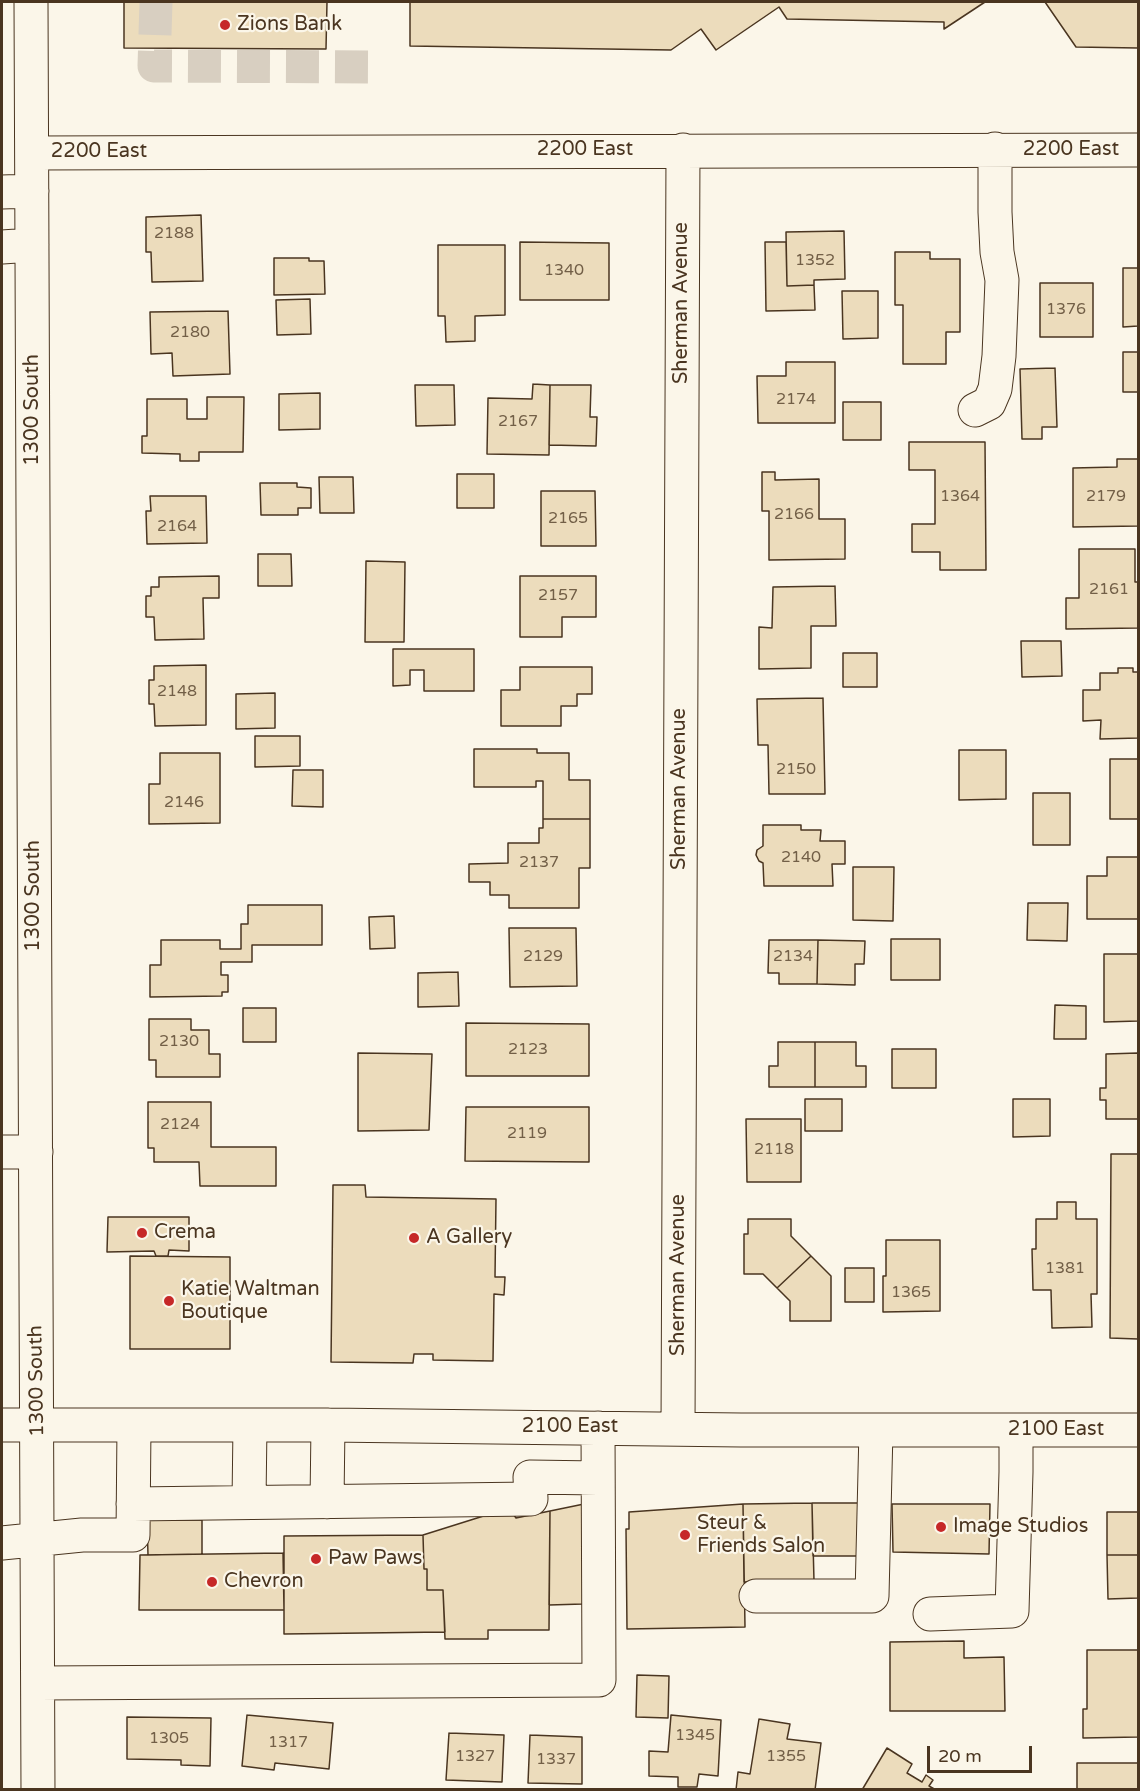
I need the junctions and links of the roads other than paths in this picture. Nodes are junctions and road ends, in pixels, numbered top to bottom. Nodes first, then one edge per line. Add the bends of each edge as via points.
1 (31, 2) edge
2 (995, 149) junction
3 (683, 150) junction
4 (1138, 150) edge
5 (32, 153) junction
6 (17, 191) edge
7 (17, 246) edge
8 (975, 410) dead end
9 (2, 1152) edge
10 (36, 1152) junction
11 (2, 1425) edge
12 (37, 1425) junction
13 (250, 1425) junction
14 (328, 1425) junction
15 (134, 1426) junction
16 (598, 1428) junction
17 (678, 1428) junction
18 (876, 1430) junction
19 (1016, 1430) junction
20 (1138, 1430) edge
21 (598, 1478) junction
22 (249, 1502) junction
23 (327, 1502) junction
24 (133, 1504) junction
25 (38, 1540) junction
26 (2, 1543) edge
27 (756, 1596) dead end
28 (930, 1614) dead end
29 (38, 1683) junction
30 (38, 1790) edge

1 - 5 street, 1300 South
2 - 3 street, 2200 East
2 - 4 street, 2200 East
2 - 8 street via 997,252 1002,280 999,356 989,403
3 - 5 street, 2200 East
3 - 17 street, Sherman Avenue
5 - 6 street, 1300 South
6 - 7 street, 1300 South
7 - 10 street, 1300 South
9 - 10 street
10 - 12 street, 1300 South
11 - 12 street, 2100 East
12 - 15 street, 2100 East
12 - 25 street, 1300 South
13 - 14 street, 2100 East
13 - 15 street, 2100 East
13 - 22 street
14 - 16 street, 2100 East
14 - 23 street
15 - 24 street
16 - 17 street, 2100 East
16 - 21 street
17 - 18 street, 2100 East
18 - 19 street, 2100 East
18 - 27 street via 872,1596
19 - 20 street, 2100 East
19 - 28 street via 1012,1611
21 - 23 street via 530,1477 531,1499
21 - 29 street via 599,1680
22 - 23 street
22 - 24 street
24 - 25 street via 133,1535
25 - 26 street
25 - 29 street, 1300 South
29 - 30 street, 1300 South

